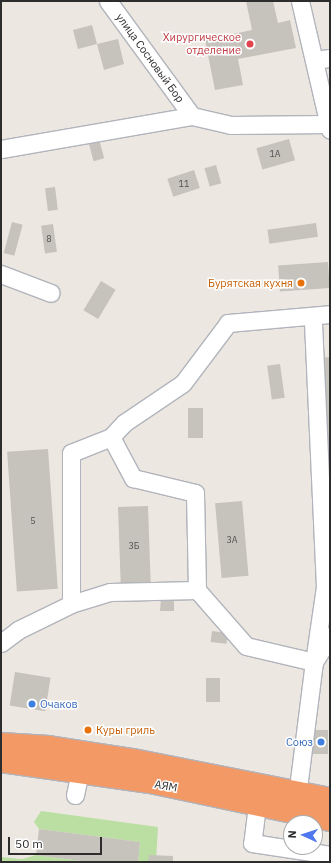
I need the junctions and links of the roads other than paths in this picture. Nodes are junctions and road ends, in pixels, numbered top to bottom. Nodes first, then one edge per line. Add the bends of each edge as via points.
1 (108, 1) edge
2 (300, 1) edge
3 (323, 59) edge
4 (192, 116) junction
5 (330, 126) edge
6 (1, 149) edge
7 (1, 274) edge
8 (51, 293) dead end
9 (330, 314) edge
10 (313, 318) junction
11 (110, 437) junction
12 (197, 590) junction
13 (71, 604) junction
14 (330, 636) edge
15 (1, 644) edge
16 (314, 662) junction
17 (1, 744) edge
18 (1, 762) edge
19 (80, 771) junction
20 (74, 795) dead end
21 (330, 799) edge
22 (296, 802) junction
23 (257, 805) junction
24 (330, 820) edge
25 (330, 855) edge

1 - 4 street, улица Сосновый Бор
2 - 3 street
3 - 5 street
4 - 5 street via 230,125
4 - 6 street
7 - 8 street
9 - 10 street
10 - 11 street via 228,323 183,383 124,423
10 - 16 street via 325,587
11 - 12 street via 133,478 195,493
11 - 13 street via 71,453
12 - 13 street via 110,592
12 - 16 street via 246,646
13 - 15 street via 18,630
14 - 16 street
16 - 22 street
17 - 22 highway, АЯМ via 133,760
18 - 19 highway, АЯМ
19 - 20 street
19 - 23 highway, АЯМ
21 - 22 highway, АЯМ
22 - 23 highway, АЯМ
22 - 24 highway, АЯМ
23 - 25 street via 252,843

